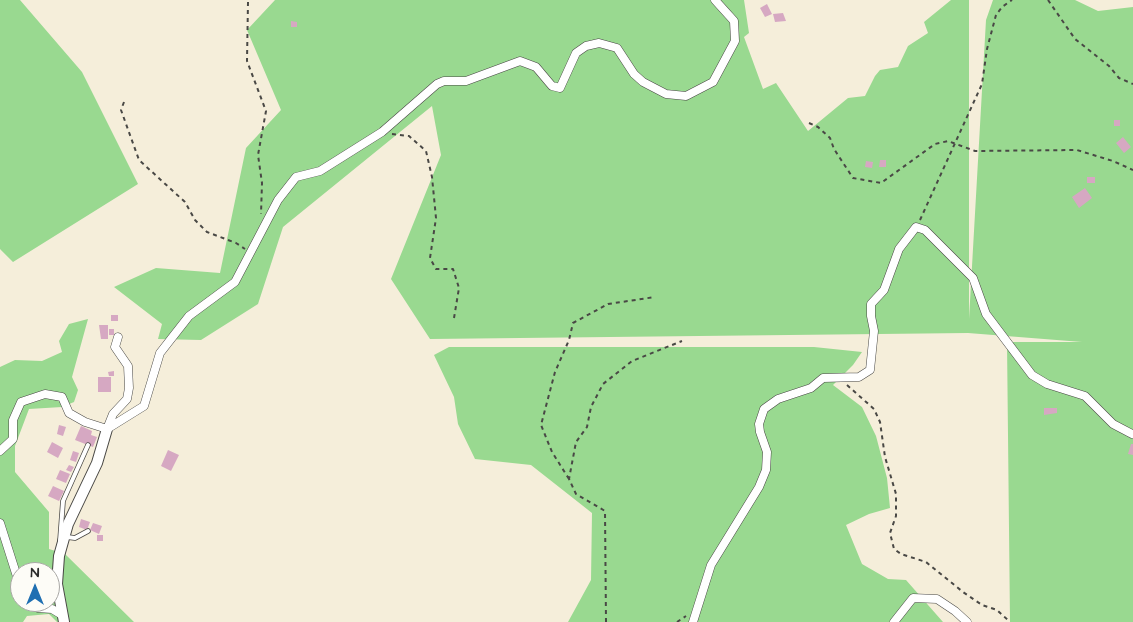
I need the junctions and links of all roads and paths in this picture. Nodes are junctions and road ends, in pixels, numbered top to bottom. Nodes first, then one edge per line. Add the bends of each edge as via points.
1 (715, 0) edge
2 (1012, 0) edge
3 (1048, 0) edge
4 (248, 2) dead end
5 (1133, 84) edge
6 (124, 102) dead end
7 (809, 123) dead end
8 (382, 132) junction
9 (956, 143) junction
10 (1133, 170) edge
11 (261, 215) dead end
12 (916, 227) junction
13 (251, 253) junction
14 (655, 297) dead end
15 (454, 318) dead end
16 (118, 336) dead end
17 (682, 341) dead end
18 (838, 376) junction
19 (107, 429) junction
20 (1132, 434) edge
21 (88, 445) dead end
22 (0, 450) edge
23 (569, 479) junction
24 (0, 523) edge
25 (88, 531) dead end
26 (63, 541) junction
27 (12, 562) edge
28 (63, 619) edge
29 (606, 622) edge
30 (693, 622) edge
31 (894, 622) edge
32 (967, 622) edge
33 (1010, 622) edge

1 - 8 street via 734,21 735,40 713,82 686,96 666,94 643,82 617,48 599,43 576,53 560,88 552,86 536,67 520,61 466,81 437,84
2 - 9 path via 996,15 982,84
3 - 5 path via 1075,39 1120,78
4 - 11 path via 247,61 266,111 258,155 262,182
6 - 13 path via 121,110 139,160 185,202 195,220 207,232 236,243
7 - 9 path via 830,138 853,178 880,183 935,144
8 - 13 street via 320,171 296,177 278,200
8 - 15 path via 409,136 426,151 436,218 430,258 436,269 453,269 459,288
9 - 10 path via 975,151 1077,150
9 - 12 path
12 - 18 street via 899,249 884,290 871,304 874,331 870,370 859,377
12 - 20 street via 925,230 973,278 986,314 1032,375 1047,384 1085,396 1113,424
13 - 19 street via 235,282 189,316 160,353 144,406
14 - 23 path via 608,304 573,323 555,372 541,425 552,452
16 - 19 street via 115,348 128,366 129,388 127,399 113,414
17 - 23 path via 632,362 603,384 591,407 587,427 576,442
18 - 30 street via 823,378 806,391 778,399 764,409 759,424 767,452 766,470 711,565
18 - 33 path via 874,409 880,422 885,457 896,494 896,516 890,533 894,549 926,562 963,592 982,605 997,610
19 - 22 street via 69,413 62,397 45,394 21,402 13,420 13,439
19 - 26 street via 97,463
21 - 26 lane via 63,501 59,533
23 - 29 path via 576,494 605,511
24 - 27 street
25 - 26 lane
26 - 28 street via 57,584
31 - 32 street via 913,598 937,599

